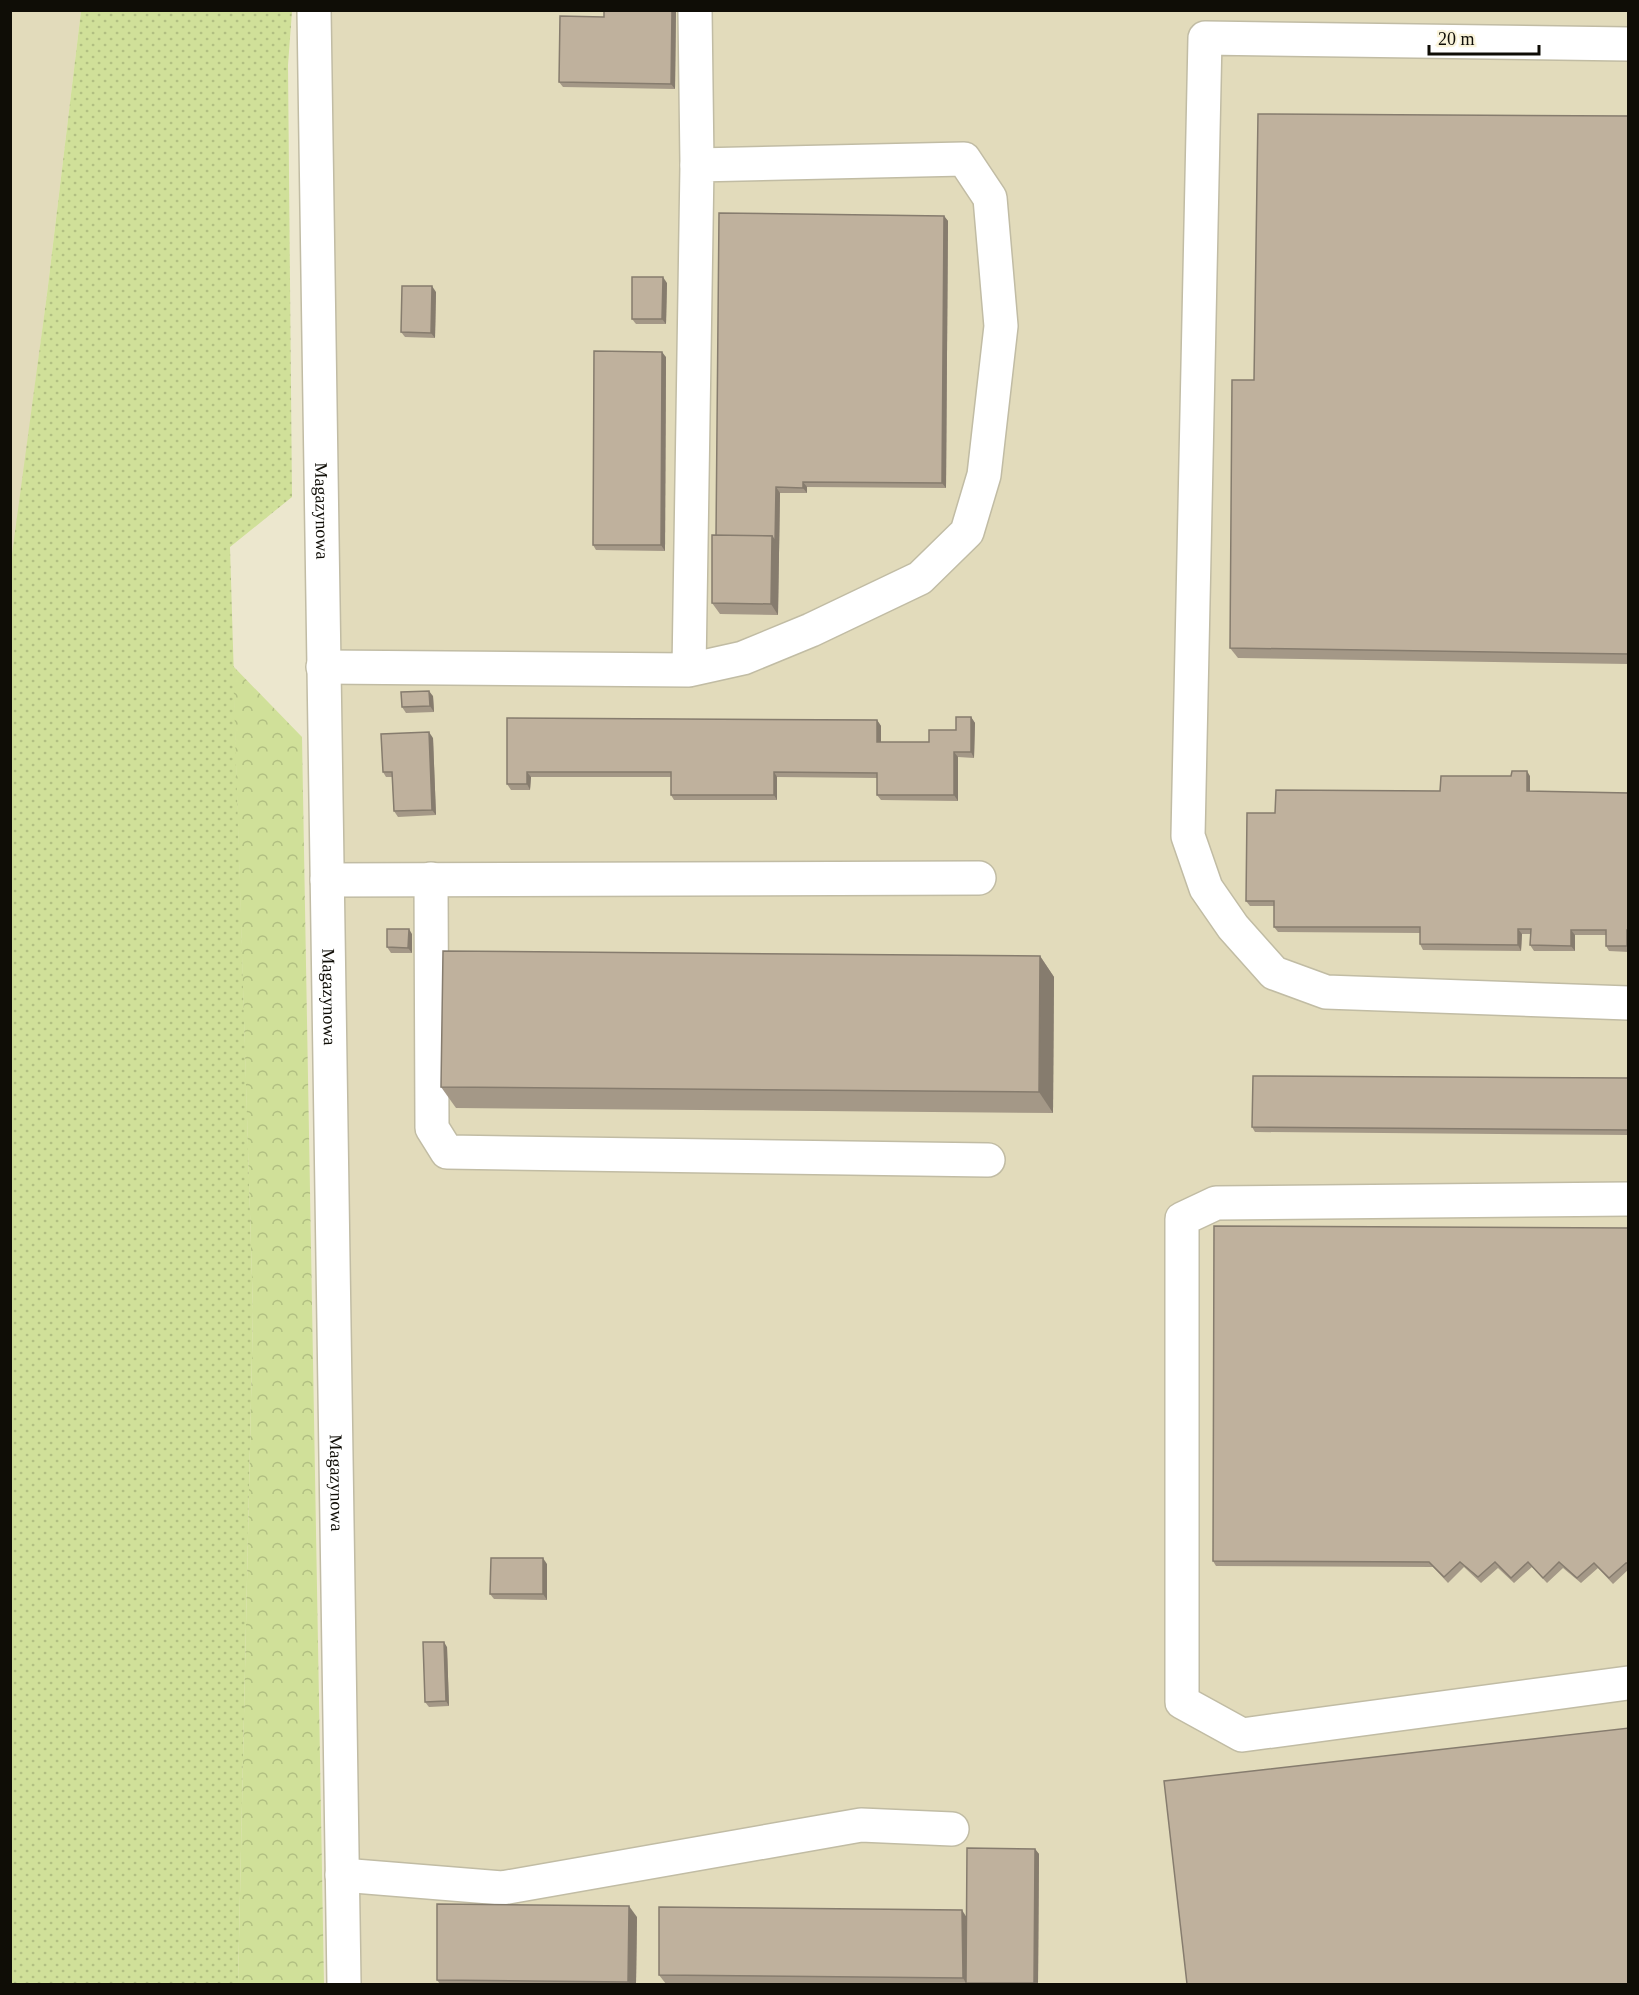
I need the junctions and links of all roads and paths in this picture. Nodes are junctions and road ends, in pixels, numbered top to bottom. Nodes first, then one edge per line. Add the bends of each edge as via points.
1 (314, 10) edge
2 (695, 10) edge
3 (1629, 44) edge
4 (697, 165) junction
5 (324, 667) junction
6 (689, 670) junction
7 (979, 878) dead end
8 (431, 879) junction
9 (327, 880) junction
10 (1629, 1003) edge
11 (988, 1160) dead end
12 (1629, 1199) edge
13 (1629, 1683) edge
14 (952, 1829) dead end
15 (342, 1875) junction
16 (344, 1984) edge

1 - 5 street, Magazynowa
2 - 4 street
3 - 10 street via 1205,38 1188,836 1206,888 1233,927 1274,973 1326,992
4 - 6 street
4 - 6 street via 963,159 990,198 1001,326 984,475 967,532 920,578 742,658
5 - 6 street
5 - 9 street, Magazynowa
7 - 8 street
8 - 9 street
8 - 11 street via 432,1128 447,1152
9 - 15 street, Magazynowa
12 - 13 street via 1216,1203 1182,1219 1182,1702 1242,1736
14 - 15 street via 861,1825 502,1888
15 - 16 street, Magazynowa

